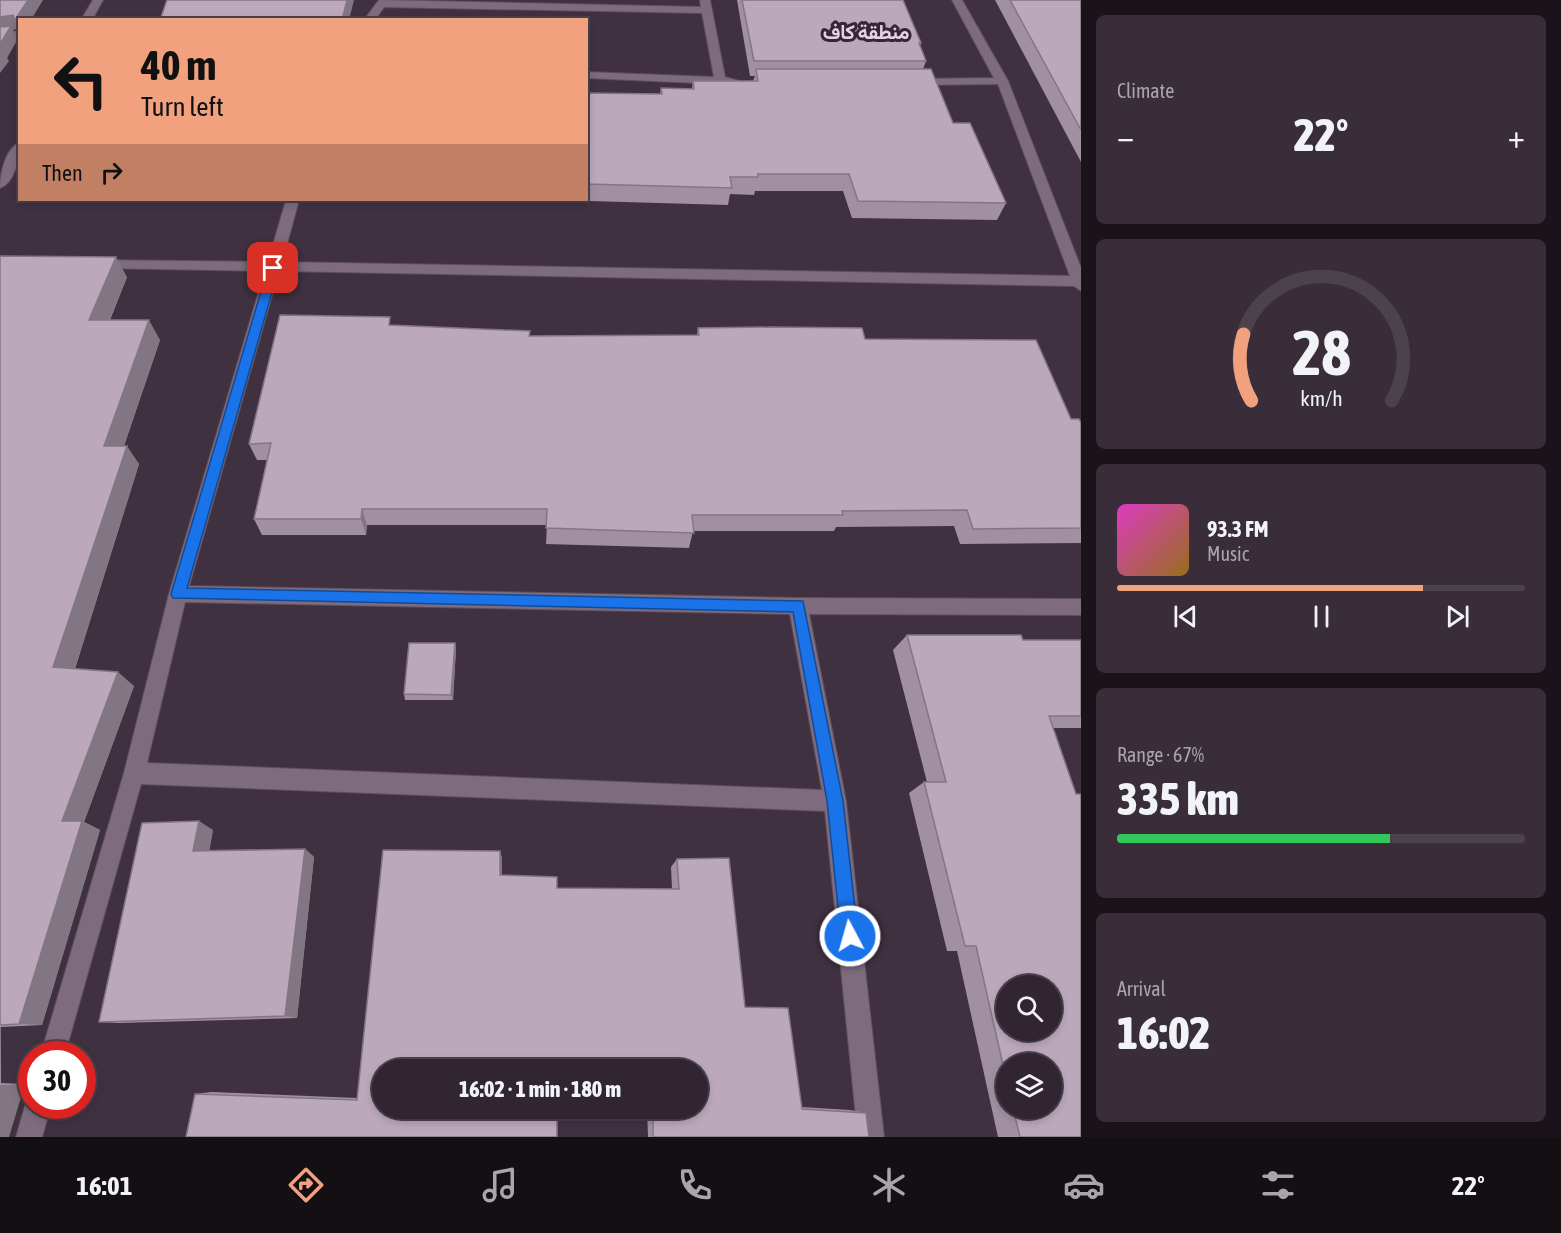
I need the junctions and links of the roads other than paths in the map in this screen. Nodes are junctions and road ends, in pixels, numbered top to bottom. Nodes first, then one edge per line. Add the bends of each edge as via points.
1 (99, 0) edge
2 (957, 0) edge
3 (383, 2) edge
4 (706, 5) edge
5 (87, 18) edge
6 (371, 18) edge
7 (18, 34) edge
8 (0, 36) edge
9 (588, 75) edge
10 (720, 81) junction
11 (743, 81) edge
12 (1002, 81) junction
13 (906, 82) edge
14 (18, 150) edge
15 (0, 184) edge
16 (293, 201) edge
17 (83, 263) edge
18 (273, 268) junction
19 (1080, 283) edge
20 (178, 594) junction
21 (798, 606) junction
22 (1081, 607) edge
23 (134, 773) junction
24 (835, 801) junction
25 (57, 1041) edge
26 (34, 1119) edge
27 (29, 1137) edge
28 (871, 1137) edge

1 - 5 street
2 - 12 street
3 - 4 street
3 - 6 street
4 - 10 street
7 - 8 street
9 - 10 street
10 - 11 street
12 - 13 street
12 - 19 street
14 - 15 street
16 - 18 street
17 - 18 street
18 - 19 street
18 - 20 street
20 - 21 street
20 - 23 street
21 - 22 street
21 - 24 street
23 - 24 street
23 - 25 street
24 - 28 street
26 - 27 street

